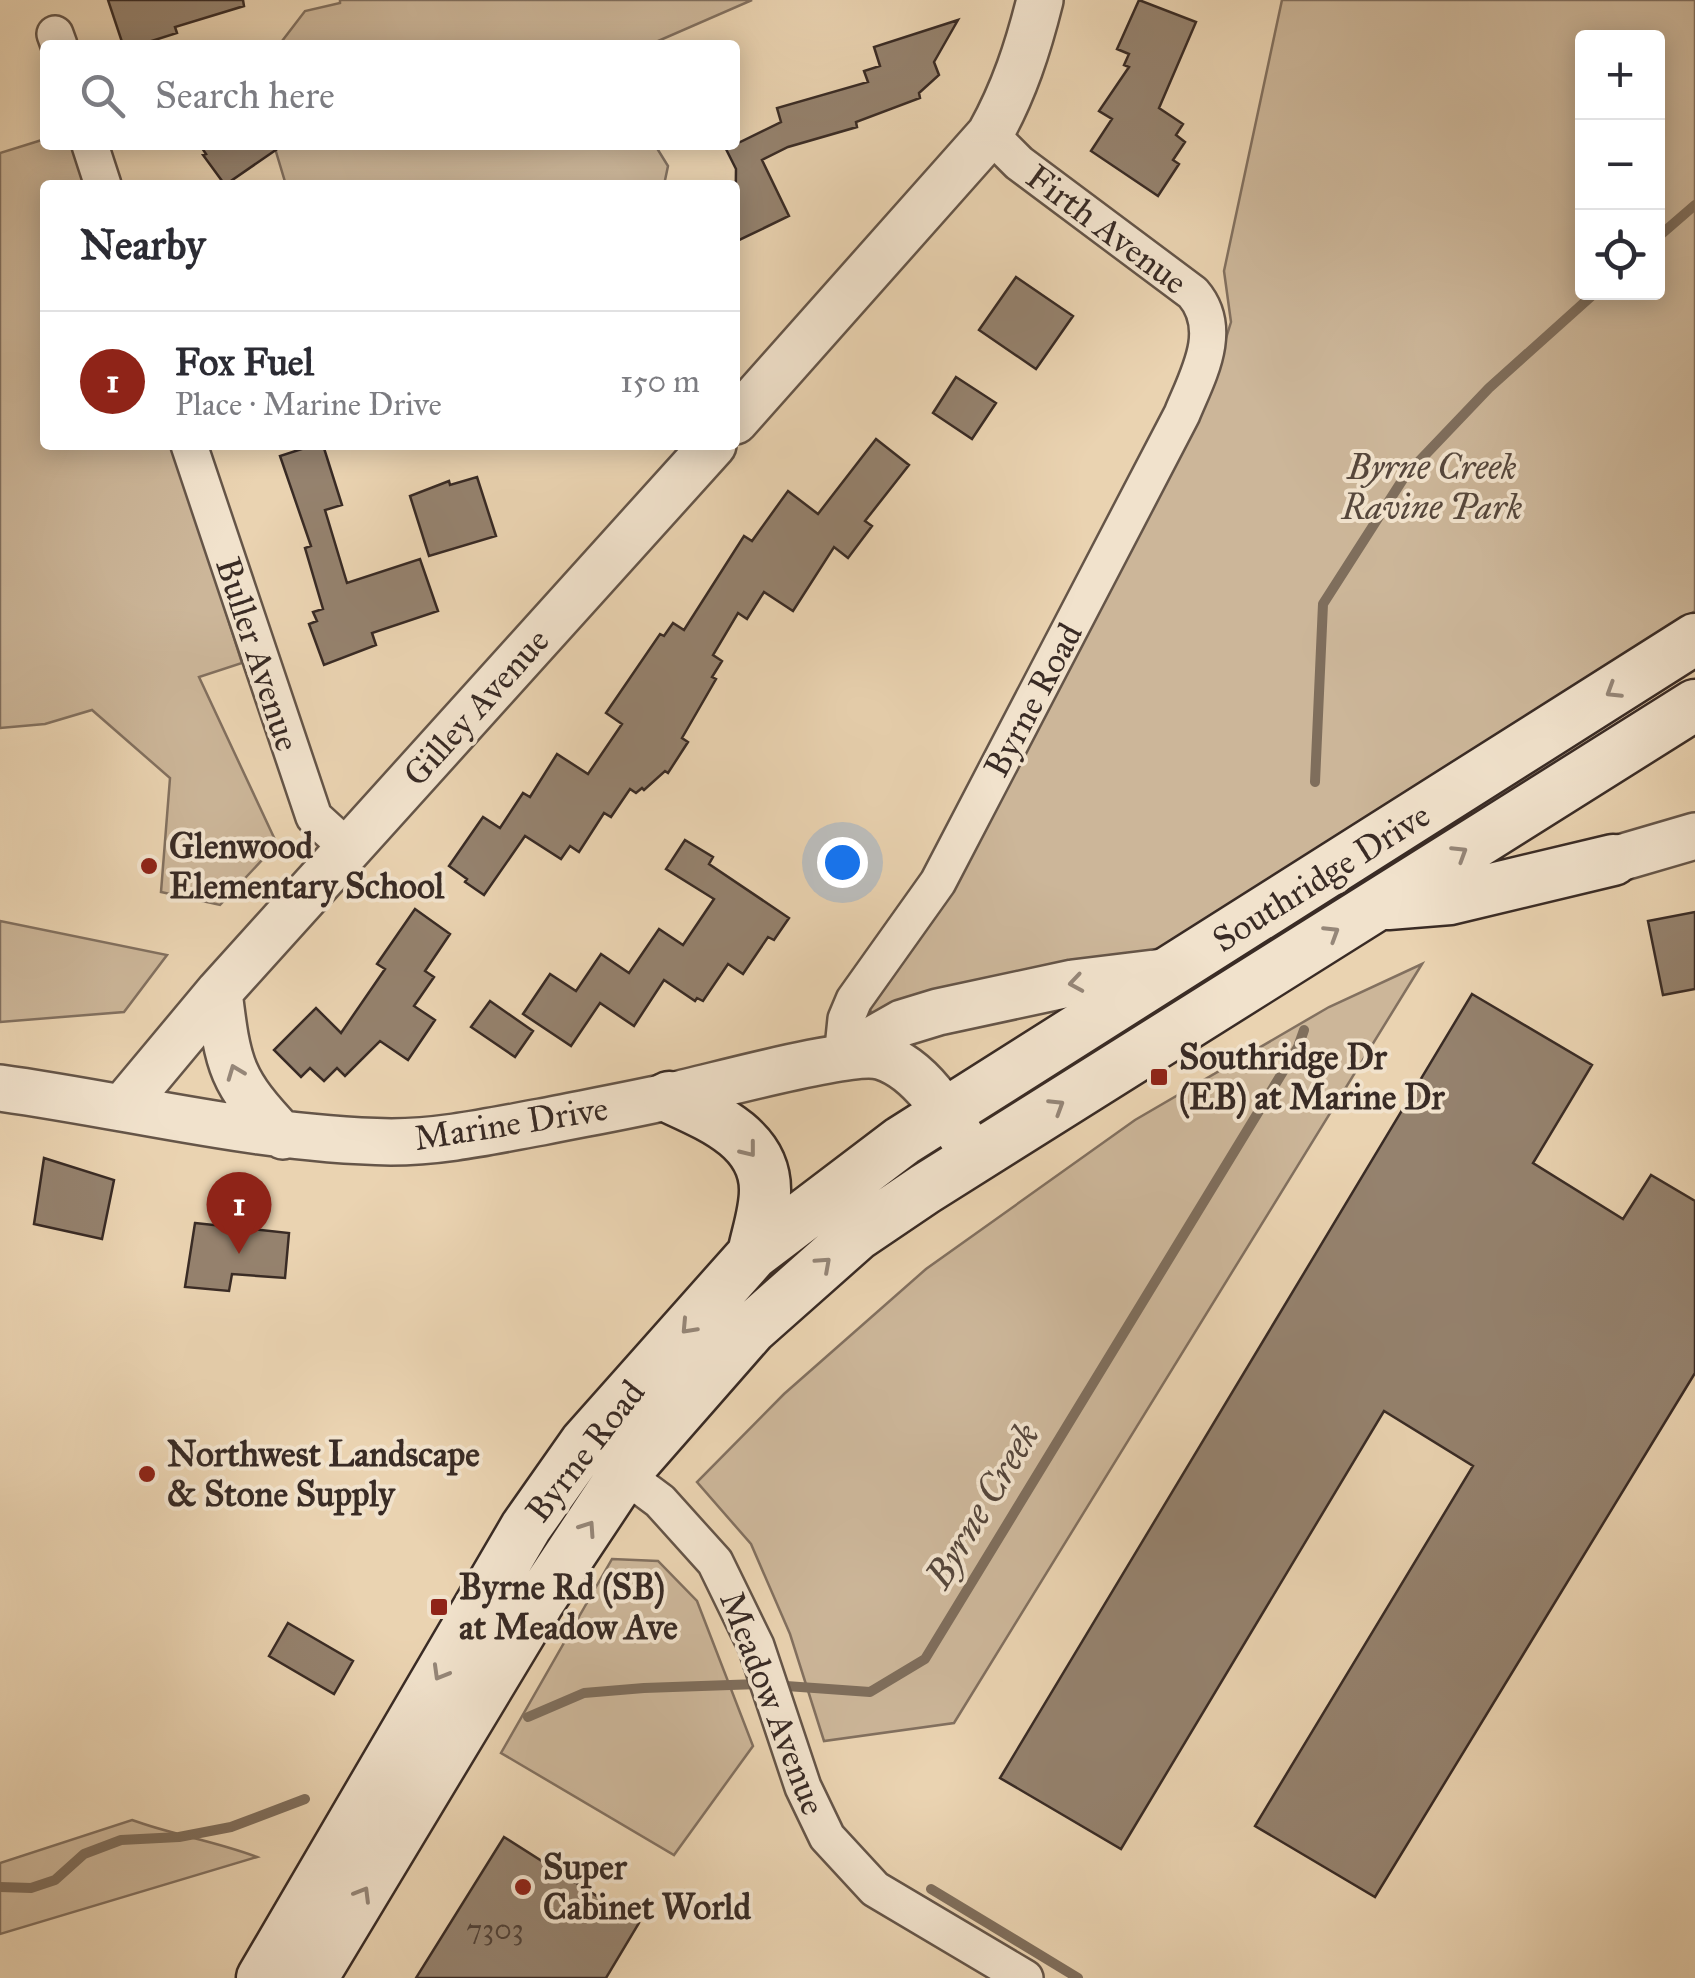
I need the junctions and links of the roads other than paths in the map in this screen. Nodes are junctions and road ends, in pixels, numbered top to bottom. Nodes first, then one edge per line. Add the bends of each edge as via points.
1 (1040, 0) edge
2 (990, 134) junction
3 (92, 150) edge
4 (102, 180) edge
5 (1208, 332) joint
6 (740, 415) edge
7 (191, 450) edge
8 (708, 450) edge
9 (1695, 639) edge
10 (1695, 704) edge
11 (1695, 836) edge
12 (349, 849) junction
13 (1613, 860) joint
14 (1378, 905) junction
15 (1173, 971) junction
16 (218, 992) junction
17 (842, 1058) junction
18 (0, 1088) edge
19 (669, 1097) junction
20 (123, 1107) junction
21 (947, 1114) junction
22 (283, 1136) junction
23 (975, 1158) junction
24 (753, 1254) junction
25 (585, 1442) junction
26 (623, 1475) junction
27 (262, 1978) edge
28 (312, 1978) edge
29 (1025, 1978) edge

1 - 2 street via 1012,95
2 - 5 street, Firth Avenue via 1193,293
2 - 6 street
3 - 4 street
5 - 17 street, Byrne Road via 1208,350 1182,414 938,882 854,1000
7 - 12 street, Buller Avenue via 314,817
8 - 12 street, Gilley Avenue
9 -> 15 main road, Southridge Drive
14 -> 10 main road, Southridge Drive
11 - 13 street
12 - 16 street, Gilley Avenue
13 - 14 main road via 1450,899
23 -> 14 main road, Southridge Drive
15 -> 17 street, Marine Drive via 1073,983 938,1012 902,1023
15 - 21 main road, Southridge Drive
16 - 20 street, Gilley Avenue
22 -> 16 street via 235,1077
17 - 19 street, Marine Drive
17 - 21 street, Marine Drive via 882,1056 913,1076
18 - 20 street, Marine Drive
19 - 22 street, Marine Drive via 461,1137 393,1142
19 -> 24 main road via 725,1124 756,1156 765,1187
20 - 22 street, Marine Drive
21 - 23 street, Marine Drive
21 - 24 main road, Byrne Road via 874,1160
26 -> 23 main road, Byrne Road via 751,1329 857,1235
24 -> 25 main road, Byrne Road
25 - 26 street, Meadow Avenue
25 -> 27 main road, Byrne Road via 526,1527
28 -> 26 main road, Byrne Road via 538,1602
26 - 29 street, Meadow Avenue via 660,1501 715,1562 756,1646 827,1837 875,1889

